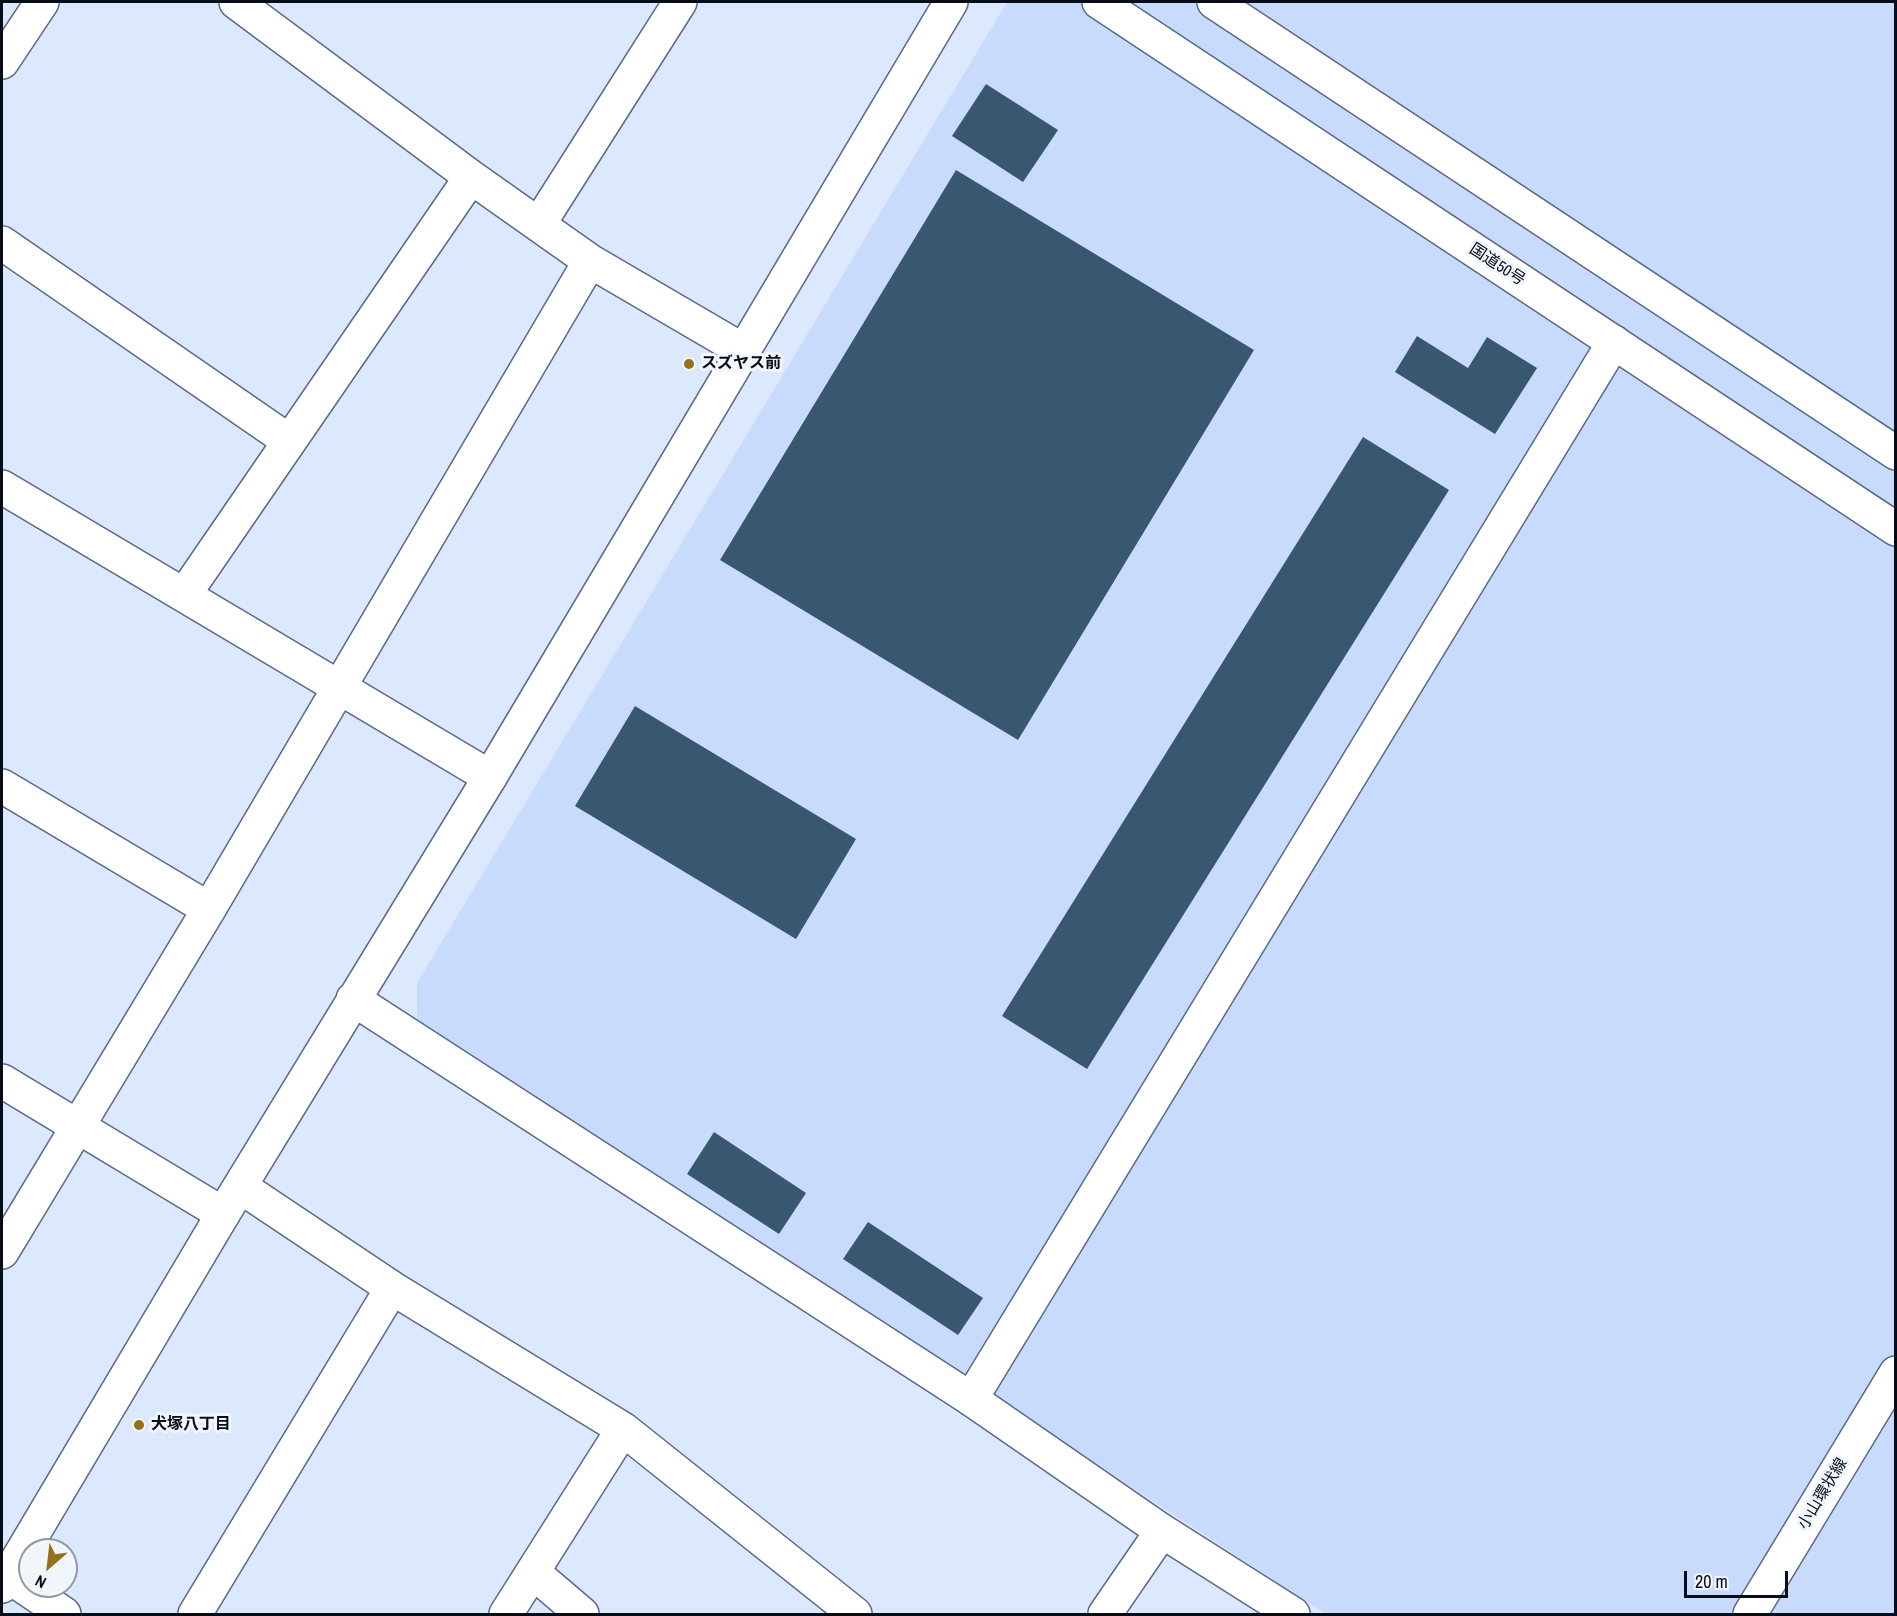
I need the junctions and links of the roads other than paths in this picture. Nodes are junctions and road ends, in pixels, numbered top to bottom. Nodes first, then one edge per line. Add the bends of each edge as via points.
1 (236, 2) edge
2 (680, 2) edge
3 (951, 2) edge
4 (1098, 2) edge
5 (1214, 2) edge
6 (29, 7) edge
7 (2, 62) edge
8 (471, 177) junction
9 (539, 224) junction
10 (2, 243) edge
11 (590, 261) junction
12 (1614, 342) junction
13 (744, 351) junction
14 (289, 441) junction
15 (1896, 453) edge
16 (2, 487) edge
17 (1896, 529) edge
18 (184, 595) junction
19 (341, 688) junction
20 (490, 777) junction
21 (2, 786) edge
22 (209, 909) junction
23 (353, 999) junction
24 (2, 1081) edge
25 (76, 1126) junction
26 (232, 1200) junction
27 (2, 1252) edge
28 (392, 1288) junction
29 (1896, 1373) edge
30 (971, 1400) junction
31 (623, 1429) junction
32 (1162, 1531) junction
33 (534, 1573) junction
34 (4, 1581) edge
35 (64, 1614) edge
36 (195, 1614) edge
37 (506, 1614) edge
38 (582, 1614) edge
39 (855, 1614) edge
40 (1105, 1614) edge
41 (1293, 1614) edge
42 (1750, 1614) edge

1 - 8 main road
2 - 9 main road
3 - 13 main road
4 - 12 main road, 国道50号
5 - 15 main road
6 - 7 main road
8 - 9 main road
8 - 14 main road
9 - 11 main road
10 - 14 main road
11 - 13 main road
11 - 19 main road
12 - 17 main road, 国道50号
12 - 30 main road
13 - 20 main road
14 - 18 main road
16 - 18 main road
18 - 19 main road
19 - 20 main road
19 - 22 main road
20 - 23 main road
21 - 22 main road
22 - 25 main road
23 - 26 main road
23 - 30 main road
24 - 25 main road
25 - 26 main road
25 - 27 main road
26 - 28 main road
26 - 34 main road
28 - 31 main road
28 - 36 main road
29 - 42 main road, 小山環状線
30 - 32 main road
31 - 33 main road
31 - 39 main road
32 - 40 main road
32 - 41 main road
33 - 37 main road
33 - 38 main road
34 - 35 main road

